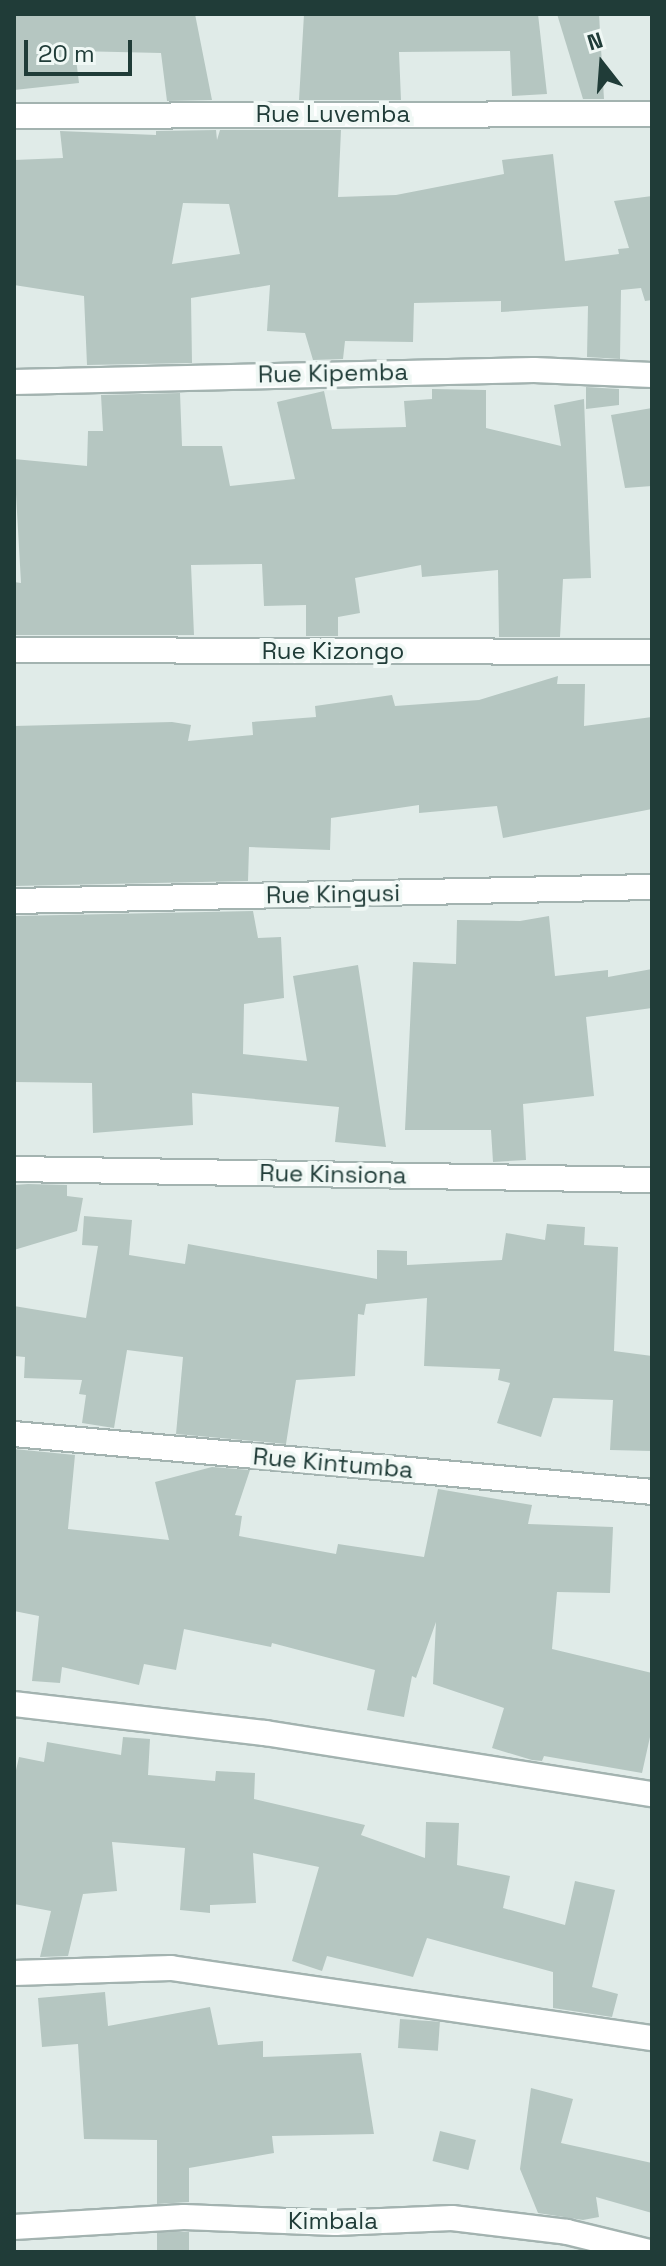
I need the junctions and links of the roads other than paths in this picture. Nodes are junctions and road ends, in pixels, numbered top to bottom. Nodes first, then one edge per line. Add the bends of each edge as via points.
1 (652, 114) edge
2 (14, 116) edge
3 (652, 375) edge
4 (14, 382) edge
5 (14, 650) edge
6 (652, 652) edge
7 (652, 887) edge
8 (14, 901) edge
9 (14, 1169) edge
10 (652, 1180) edge
11 (14, 1434) edge
12 (652, 1492) edge
13 (14, 1704) edge
14 (652, 1794) edge
15 (14, 1973) edge
16 (652, 2038) edge
17 (14, 2227) edge
18 (649, 2252) edge

1 - 2 street, Rue Luvemba
3 - 4 street, Rue Kipemba via 534,370
5 - 6 street, Rue Kizongo
7 - 8 street, Rue Kingusi
9 - 10 street, Rue Kinsiona
11 - 12 street, Rue Kintumba
13 - 14 street via 265,1733
15 - 16 street via 171,1968
17 - 18 street, Kimbala via 184,2217 335,2223 452,2218 567,2232

